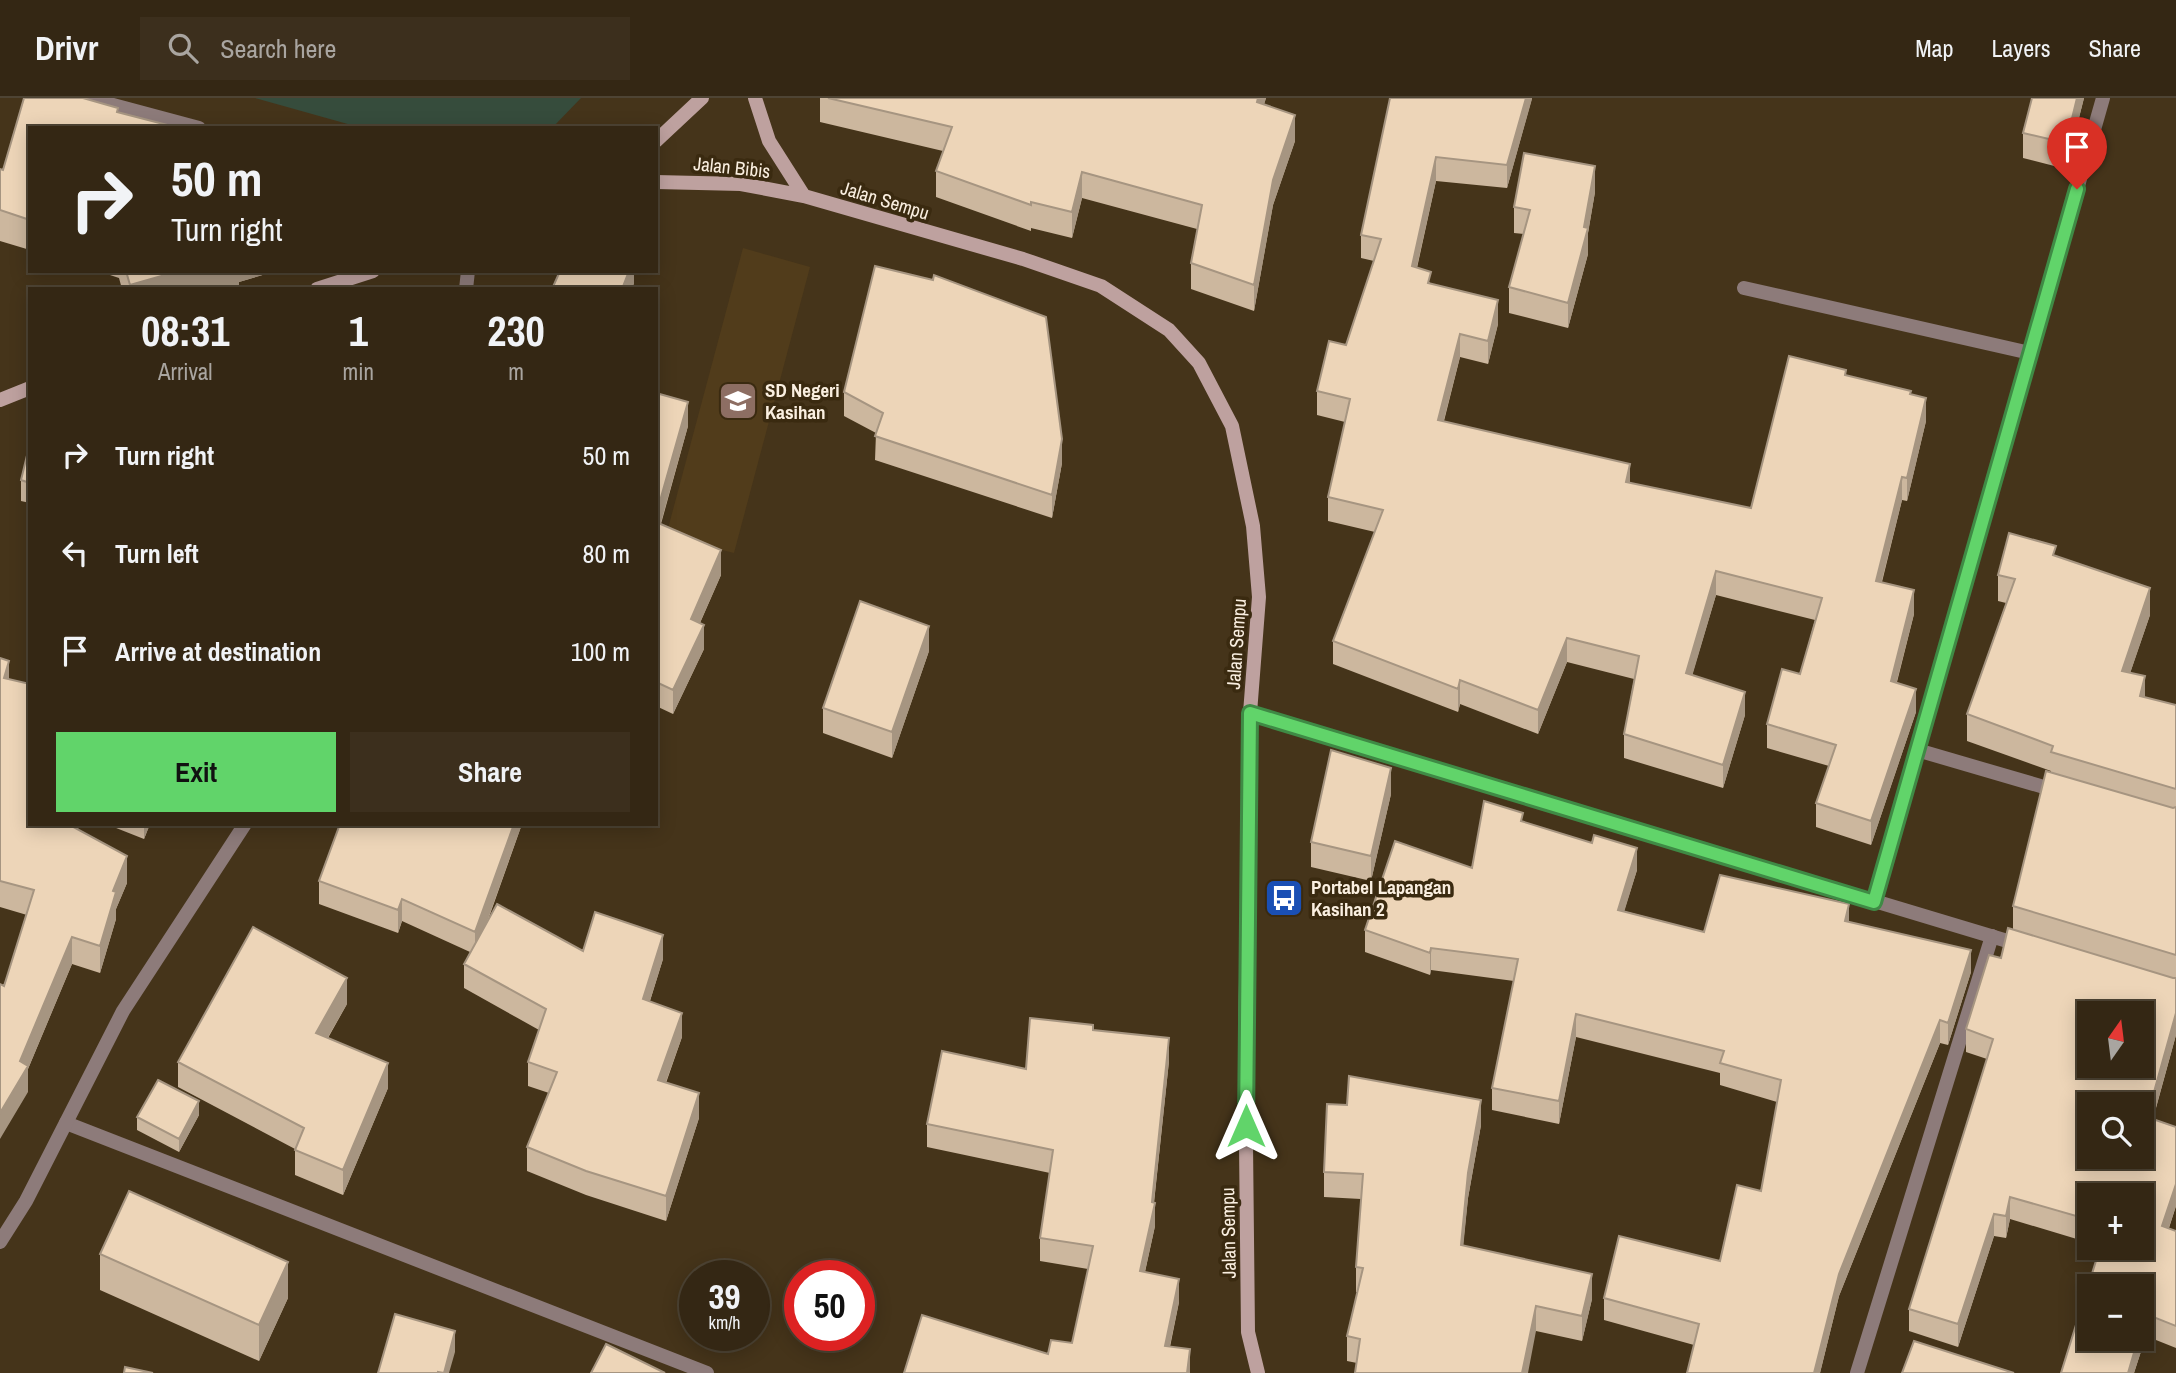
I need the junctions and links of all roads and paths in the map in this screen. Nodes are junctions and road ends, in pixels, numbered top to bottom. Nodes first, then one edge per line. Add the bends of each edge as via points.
1 (87, 98) edge
2 (702, 98) edge
3 (755, 98) edge
4 (2103, 98) edge
5 (192, 126) edge
6 (658, 139) edge
7 (658, 182) edge
8 (804, 196) junction
9 (367, 273) edge
10 (323, 287) edge
11 (1744, 288) dead end
12 (2031, 353) junction
13 (28, 389) edge
14 (0, 400) edge
15 (1250, 713) junction
16 (1917, 750) junction
17 (2073, 795) edge
18 (244, 826) edge
19 (1874, 902) junction
20 (1992, 936) junction
21 (2044, 952) edge
22 (66, 1123) junction
23 (0, 1242) edge
24 (707, 1373) edge
25 (1258, 1373) edge
26 (1857, 1373) edge

1 - 5 street
2 - 6 main road
3 - 8 main road via 769,141
4 - 12 street
7 - 8 main road, Jalan Bibis via 741,184
8 - 15 main road, Jalan Sempu via 1101,286 1169,330 1199,363 1232,426 1253,526 1259,597
9 - 10 main road
11 - 12 street
12 - 16 street
13 - 14 main road
15 - 19 street
15 - 25 main road, Jalan Sempu via 1245,1049 1248,1332
16 - 17 street
16 - 19 street
18 - 22 street via 123,1011
19 - 20 street
20 - 21 street
20 - 26 street
22 - 23 street
22 - 24 street

